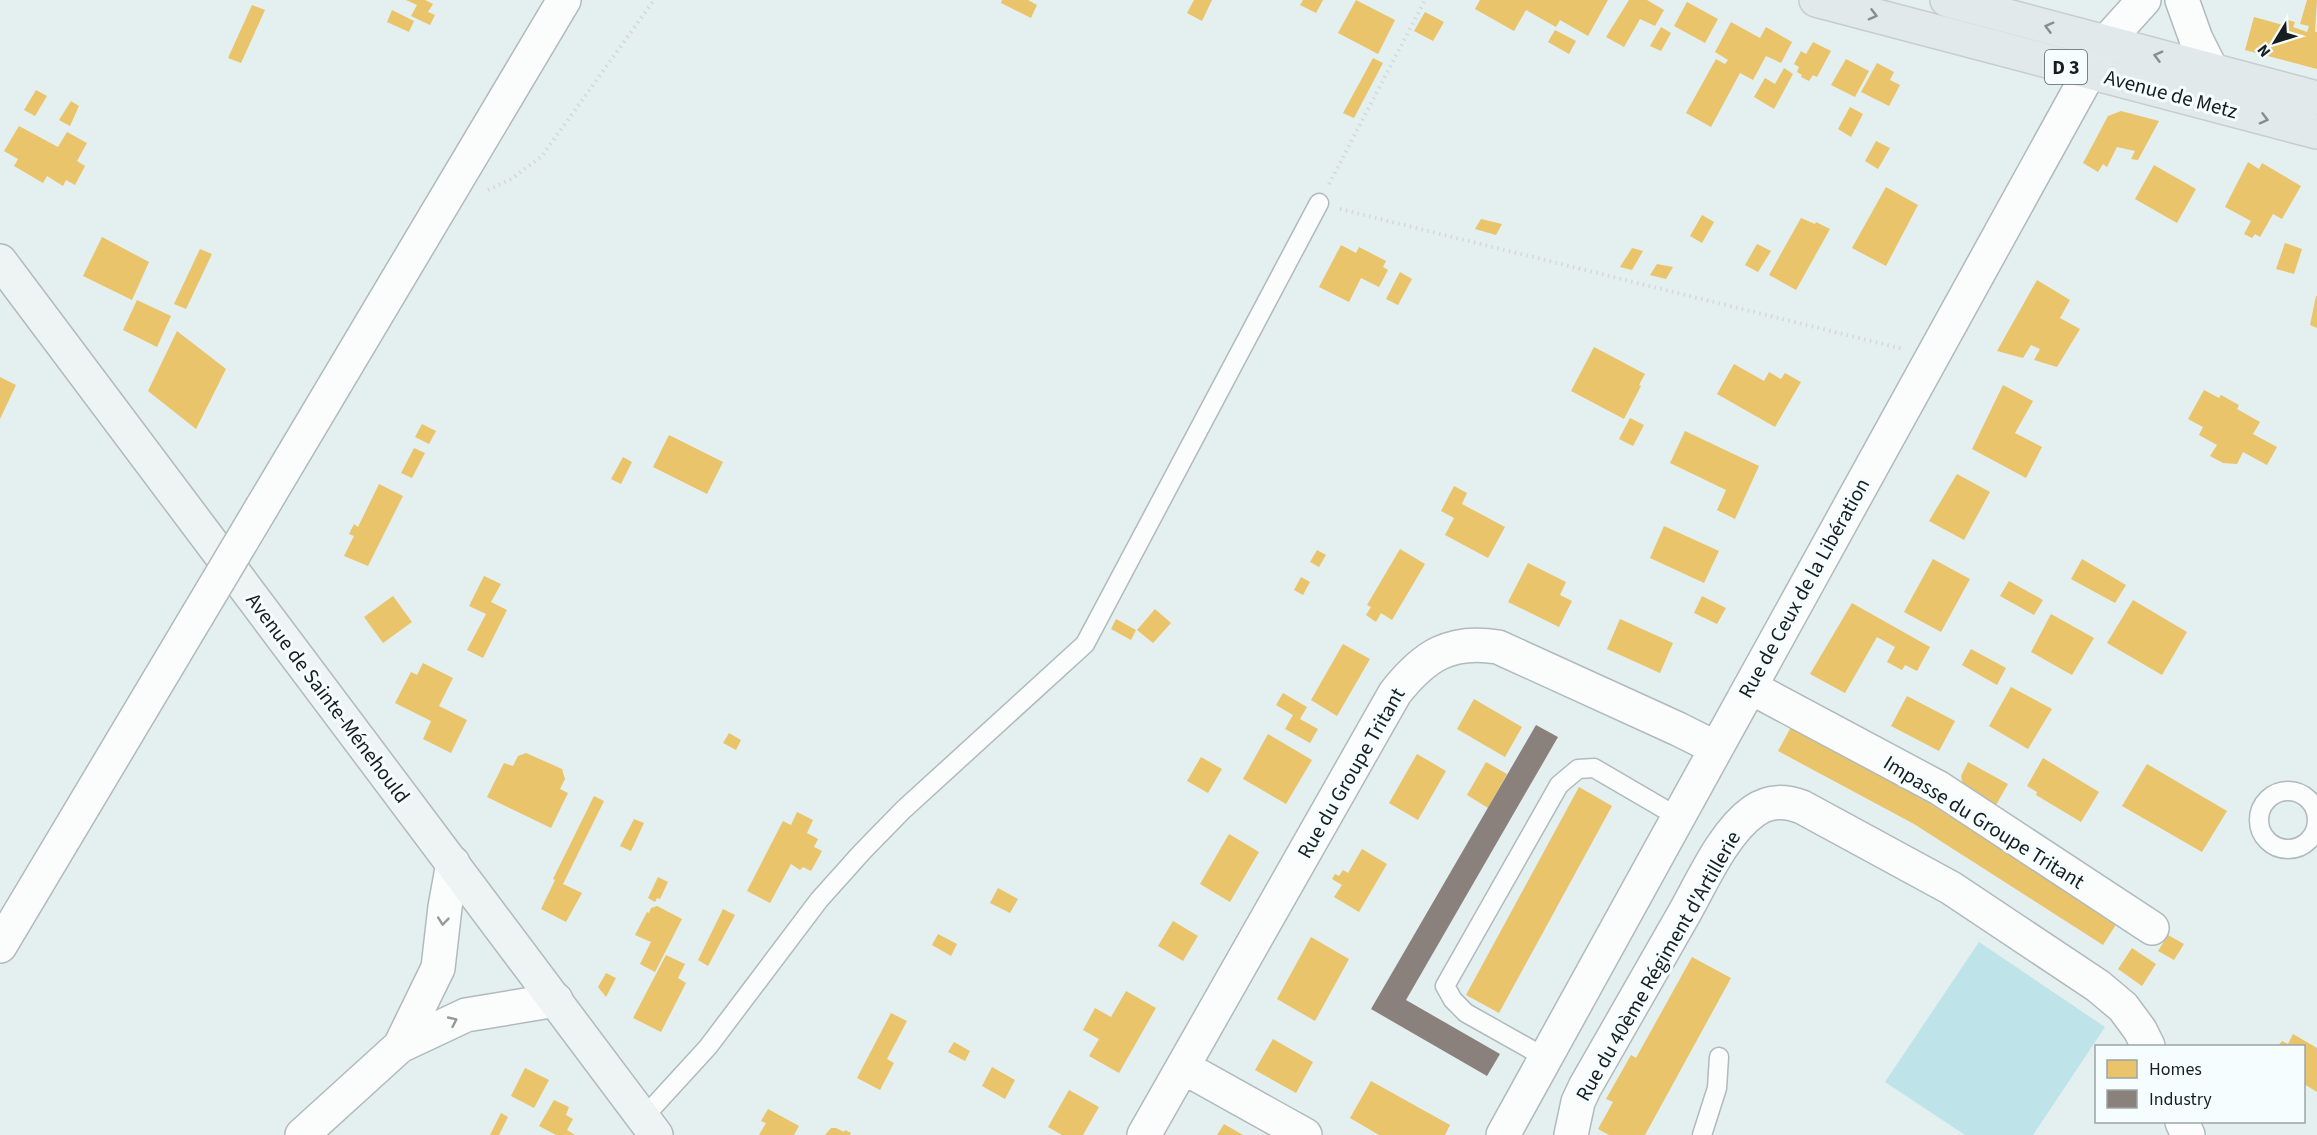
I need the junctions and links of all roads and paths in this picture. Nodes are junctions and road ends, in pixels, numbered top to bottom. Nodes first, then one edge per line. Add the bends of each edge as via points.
1 (564, 0) edge
2 (654, 0) edge
3 (1425, 0) edge
4 (1816, 0) edge
5 (1947, 0) edge
6 (2116, 0) edge
7 (2144, 0) edge
8 (2182, 0) edge
9 (2106, 42) junction
10 (2211, 69) junction
11 (2089, 72) junction
12 (2317, 98) edge
13 (2317, 132) edge
14 (479, 195) dead end
15 (1319, 203) junction
16 (0, 261) edge
17 (1933, 356) junction
18 (1750, 687) junction
19 (1716, 748) junction
20 (1678, 817) junction
21 (453, 863) junction
22 (2151, 928) dead end
23 (0, 946) edge
24 (556, 1000) junction
25 (2147, 1045) edge
26 (400, 1046) junction
27 (1546, 1058) junction
28 (1719, 1058) dead end
29 (1183, 1067) junction
30 (649, 1126) edge
31 (302, 1135) edge
32 (1144, 1135) edge
33 (1305, 1135) edge
34 (1503, 1135) edge
35 (1570, 1135) edge
36 (1702, 1135) edge

1 - 23 street, bridge
2 - 14 path via 542,156 511,179
3 - 15 path
4 -> 11 main road, Avenue de Metz / D 3
9 -> 5 main road, Avenue de Metz / D 3
6 - 9 street
7 - 9 street
8 - 10 street
10 -> 9 main road, Avenue de Metz / D 3
9 - 11 street, Rue de Ceux de la Libération
10 - 12 main road, Avenue de Metz / D 3
11 -> 13 main road, Avenue de Metz / D 3
11 - 17 street, Rue de Ceux de la Libération
15 - 17 path
15 - 30 lane via 1085,644 862,852 819,900
16 - 21 main road, Avenue de Sainte-Ménehould
17 - 18 street, Rue de Ceux de la Libération
18 - 19 street, Rue de Ceux de la Libération
18 - 22 street, Impasse du Groupe Tritant via 1939,788
19 - 20 street, Rue de Ceux de la Libération
19 - 29 street, Rue du Groupe Tritant via 1498,647 1458,645 1441,651 1425,661 1395,693
20 - 27 street, Rue de Ceux de la Libération
20 - 27 lane via 1594,768 1578,770 1559,785 1445,986 1452,1000 1466,1013
21 - 24 main road, Avenue de Sainte-Ménehould
21 -> 26 street via 438,968
26 -> 24 street via 466,1015
24 - 30 main road, Avenue de Sainte-Ménehould
25 - 35 street, Rue du 40ème Régiment d'Artillerie via 2123,1007 2098,986 1951,888 1802,807 1772,802 1741,821 1713,864 1585,1087
26 - 31 street
27 - 34 street, Rue de Ceux de la Libération
28 - 36 lane via 1717,1088
29 - 32 street, Rue du Groupe Tritant
29 - 33 street

